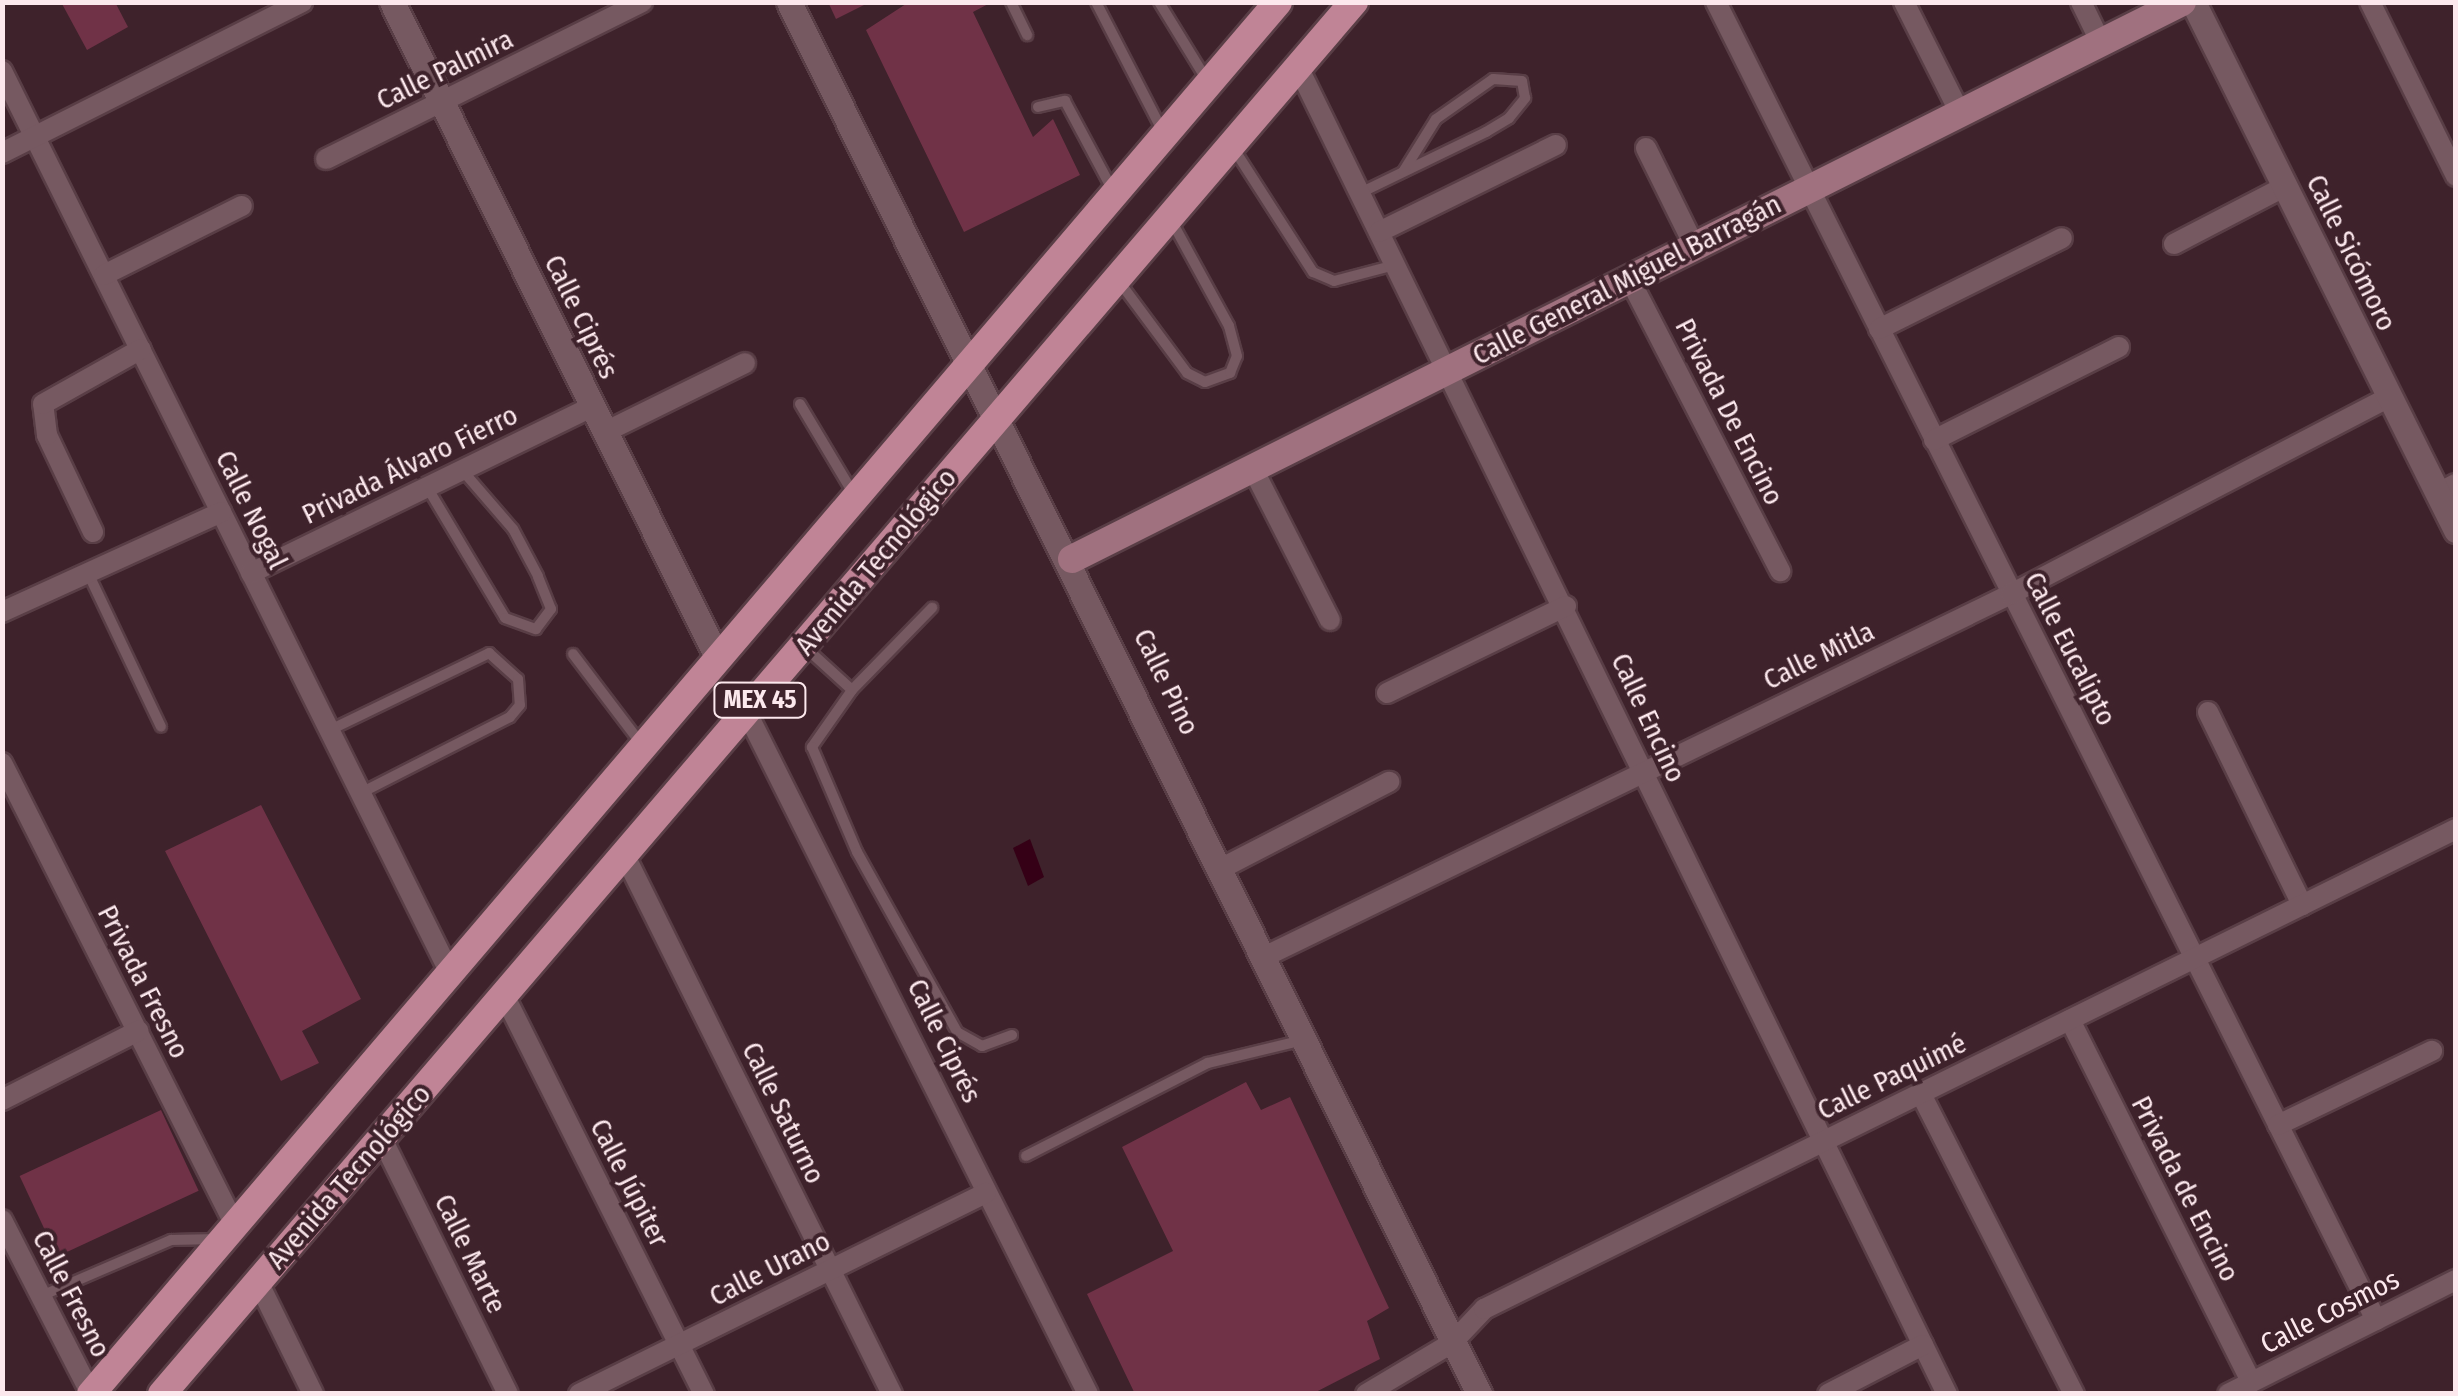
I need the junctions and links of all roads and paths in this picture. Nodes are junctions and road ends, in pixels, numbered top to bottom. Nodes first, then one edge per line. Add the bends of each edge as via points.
1 (302, 2) edge
2 (392, 2) edge
3 (642, 2) edge
4 (789, 2) edge
5 (1011, 2) edge
6 (1096, 2) edge
7 (1159, 2) edge
8 (1354, 2) edge
9 (1716, 2) edge
10 (1904, 2) edge
11 (2081, 2) edge
12 (2182, 2) edge
13 (2193, 2) edge
14 (2370, 2) edge
15 (1270, 6) edge
16 (1027, 35) dead end
17 (2102, 42) junction
18 (1298, 67) junction
19 (2, 71) edge
20 (1209, 82) junction
21 (442, 103) junction
22 (1038, 107) dead end
23 (1960, 113) junction
24 (35, 136) junction
25 (1164, 136) junction
26 (1231, 145) junction
27 (1556, 145) dead end
28 (1646, 148) dead end
29 (2, 152) edge
30 (326, 159) dead end
31 (1403, 172) junction
32 (2456, 176) edge
33 (2284, 187) junction
34 (1809, 188) junction
35 (1360, 192) junction
36 (1115, 194) junction
37 (242, 206) dead end
38 (1169, 217) junction
39 (1379, 232) junction
40 (2062, 238) dead end
41 (2174, 244) dead end
42 (1695, 247) junction
43 (1395, 265) junction
44 (104, 275) junction
45 (1629, 278) junction
46 (1116, 279) junction
47 (1879, 329) junction
48 (2120, 347) dead end
49 (141, 350) junction
50 (745, 363) dead end
51 (970, 364) junction
52 (1446, 371) junction
53 (2389, 397) junction
54 (800, 404) dead end
55 (592, 407) junction
56 (996, 418) junction
57 (605, 432) junction
58 (1934, 440) junction
59 (462, 470) junction
60 (1255, 473) junction
61 (427, 487) junction
62 (2446, 489) edge
63 (856, 498) junction
64 (221, 512) junction
65 (2456, 530) edge
66 (93, 532) dead end
67 (1072, 559) junction
68 (1780, 571) dead end
69 (88, 573) junction
70 (252, 573) junction
71 (2011, 594) junction
72 (1566, 606) junction
73 (932, 608) dead end
74 (2, 612) edge
75 (1330, 620) dead end
76 (805, 647) junction
77 (573, 654) dead end
78 (718, 658) junction
79 (852, 690) junction
80 (1387, 693) dead end
81 (2208, 712) dead end
82 (748, 715) junction
83 (161, 728) dead end
84 (330, 730) junction
85 (644, 747) junction
86 (2, 764) edge
87 (1643, 772) junction
88 (1390, 782) dead end
89 (360, 793) junction
90 (2456, 828) edge
91 (625, 856) junction
92 (1224, 867) junction
93 (2302, 905) junction
94 (1268, 955) junction
95 (2193, 959) junction
96 (450, 973) junction
97 (505, 997) junction
98 (2070, 1020) junction
99 (138, 1031) junction
100 (1012, 1035) dead end
101 (1308, 1038) junction
102 (2432, 1052) dead end
103 (1921, 1094) junction
104 (2, 1100) edge
105 (2278, 1125) junction
106 (382, 1139) junction
107 (1824, 1142) junction
108 (1026, 1156) dead end
109 (986, 1193) junction
110 (2, 1220) edge
111 (229, 1232) junction
112 (831, 1270) junction
113 (2456, 1280) edge
114 (258, 1282) junction
115 (41, 1296) junction
116 (2376, 1320) junction
117 (1452, 1343) junction
118 (680, 1345) junction
119 (1923, 1345) junction
120 (2251, 1382) junction
121 (91, 1394) edge
122 (162, 1394) edge
123 (314, 1394) edge
124 (508, 1394) edge
125 (579, 1394) edge
126 (704, 1394) edge
127 (892, 1394) edge
128 (1088, 1394) edge
129 (1366, 1394) edge
130 (1479, 1394) edge
131 (1828, 1394) edge
132 (1947, 1394) edge
133 (2074, 1394) edge
134 (2228, 1394) edge

1 - 24 street
2 - 21 street, Calle Ciprés
3 - 21 street, Calle Palmira
4 - 51 street, Calle Pino
5 - 16 lane
6 - 25 lane
7 - 20 lane
8 - 18 main road, Avenida Tecnológico / MEX 45
9 - 34 street, Calle Eucalipto
10 - 23 street
11 - 17 street
12 - 17 main road, Calle General Miguel Barragán
13 - 33 street, Calle Sicómoro
14 - 32 street
15 - 20 main road, Avenida Tecnológico / MEX 45
17 - 23 main road, Calle General Miguel Barragán
18 - 26 main road, Avenida Tecnológico / MEX 45
18 - 35 street, Calle Encino
19 - 24 street, Calle Nogal
20 - 25 main road, Avenida Tecnológico / MEX 45
21 - 30 street, Calle Palmira
21 - 55 street, Calle Ciprés
22 - 36 lane via 1065,101
23 - 34 main road, Calle General Miguel Barragán
24 - 29 street
24 - 44 street, Calle Nogal
25 - 36 main road, Avenida Tecnológico / MEX 45
26 - 38 main road, Avenida Tecnológico / MEX 45
26 - 43 lane via 1313,272 1334,281
27 - 39 street
28 - 42 street
31 - 31 lane via 1509,118 1525,98 1522,80 1494,79 1436,119
31 - 35 lane
33 - 41 street
33 - 53 street, Calle Sicómoro
34 - 42 main road, Calle General Miguel Barragán
34 - 47 street, Calle Eucalipto
35 - 39 street, Calle Encino
36 - 51 main road, Avenida Tecnológico / MEX 45
37 - 44 street
38 - 46 main road, Avenida Tecnológico / MEX 45
38 - 46 lane via 1229,326 1237,356 1230,372 1205,382 1187,374
39 - 43 street, Calle Encino
40 - 47 street
42 - 45 main road, Calle General Miguel Barragán
43 - 52 street, Calle Encino
44 - 49 street, Calle Nogal
45 - 52 main road, Calle General Miguel Barragán
45 - 68 street, Privada De Encino
46 - 56 main road, Avenida Tecnológico / MEX 45
47 - 58 street, Calle Eucalipto
48 - 58 street
49 - 64 street, Calle Nogal
49 - 66 street via 44,404 48,435
50 - 57 street
51 - 56 street, Calle Pino
51 - 63 main road, Avenida Tecnológico / MEX 45
52 - 60 main road, Calle General Miguel Barragán
52 - 72 street, Calle Encino
53 - 62 street, Calle Sicómoro
53 - 71 street, Calle Mitla
54 - 63 lane
55 - 57 street, Calle Ciprés
55 - 59 street, Privada Álvaro Fierro
56 - 67 street, Calle Pino
56 - 76 main road, Avenida Tecnológico / MEX 45
57 - 78 street, Calle Ciprés
58 - 71 street, Calle Eucalipto
59 - 61 street, Privada Álvaro Fierro
59 - 61 lane via 538,576 551,609 536,628 505,618
60 - 67 main road, Calle General Miguel Barragán
60 - 75 street
61 - 70 street, Privada Álvaro Fierro
62 - 65 street, Calle Sicómoro
63 - 78 main road, Avenida Tecnológico / MEX 45
64 - 69 street
64 - 70 street, Calle Nogal
67 - 92 street, Calle Pino
69 - 74 street
69 - 83 lane
70 - 84 street, Calle Nogal
71 - 87 street, Calle Mitla
71 - 95 street, Calle Eucalipto
72 - 80 street
72 - 87 street, Calle Encino
73 - 79 lane
76 - 79 lane
76 - 82 main road, Avenida Tecnológico / MEX 45
77 - 85 lane
78 - 85 main road, Avenida Tecnológico / MEX 45
79 - 100 lane via 812,747 819,778 958,1032 982,1046
81 - 93 street
82 - 91 main road, Avenida Tecnológico / MEX 45
82 - 109 street, Calle Ciprés
84 - 89 street, Calle Nogal
84 - 89 lane via 489,653 518,679 520,705 510,717
85 - 96 main road, Avenida Tecnológico / MEX 45
86 - 99 street, Privada Fresno
87 - 94 street, Calle Mitla
87 - 107 street, Calle Encino
88 - 92 street
89 - 96 street, Calle Nogal
90 - 93 street, Calle Paquimé
91 - 97 main road, Avenida Tecnológico / MEX 45
91 - 112 street, Calle Saturno
92 - 94 street, Calle Pino
93 - 95 street, Calle Paquimé
94 - 101 street, Calle Pino
95 - 98 street, Calle Paquimé
95 - 105 street, Calle Eucalipto
96 - 111 main road, Avenida Tecnológico / MEX 45
97 - 106 main road, Avenida Tecnológico / MEX 45
97 - 118 street, Calle Júpiter
98 - 103 street, Calle Paquimé
98 - 120 street, Privada de Encino
99 - 104 street
99 - 111 street, Privada Fresno
101 - 108 lane via 1262,1057 1208,1063
101 - 117 street, Calle Pino
102 - 105 street
103 - 107 street, Calle Paquimé
103 - 133 street
105 - 116 street, Calle Eucalipto
106 - 114 main road, Avenida Tecnológico / MEX 45
106 - 124 street, Calle Marte
107 - 117 street, Calle Paquimé via 1484,1310
107 - 119 street, Calle Encino
109 - 112 street, Calle Urano
109 - 128 street, Calle Ciprés
110 - 115 street, Calle Fresno
111 - 115 lane via 171,1240
111 - 121 main road, Avenida Tecnológico / MEX 45
112 - 118 street, Calle Urano
112 - 127 street, Calle Saturno
113 - 116 street, Calle Cosmos
114 - 122 main road, Avenida Tecnológico / MEX 45
114 - 123 street
115 - 121 street, Calle Fresno
116 - 120 street, Calle Cosmos
117 - 129 street, Calle Paquimé
117 - 130 street, Calle Pino
118 - 125 street, Calle Urano
118 - 126 street, Calle Júpiter
119 - 131 street
119 - 132 street, Calle Encino
120 - 134 street, Calle Cosmos

